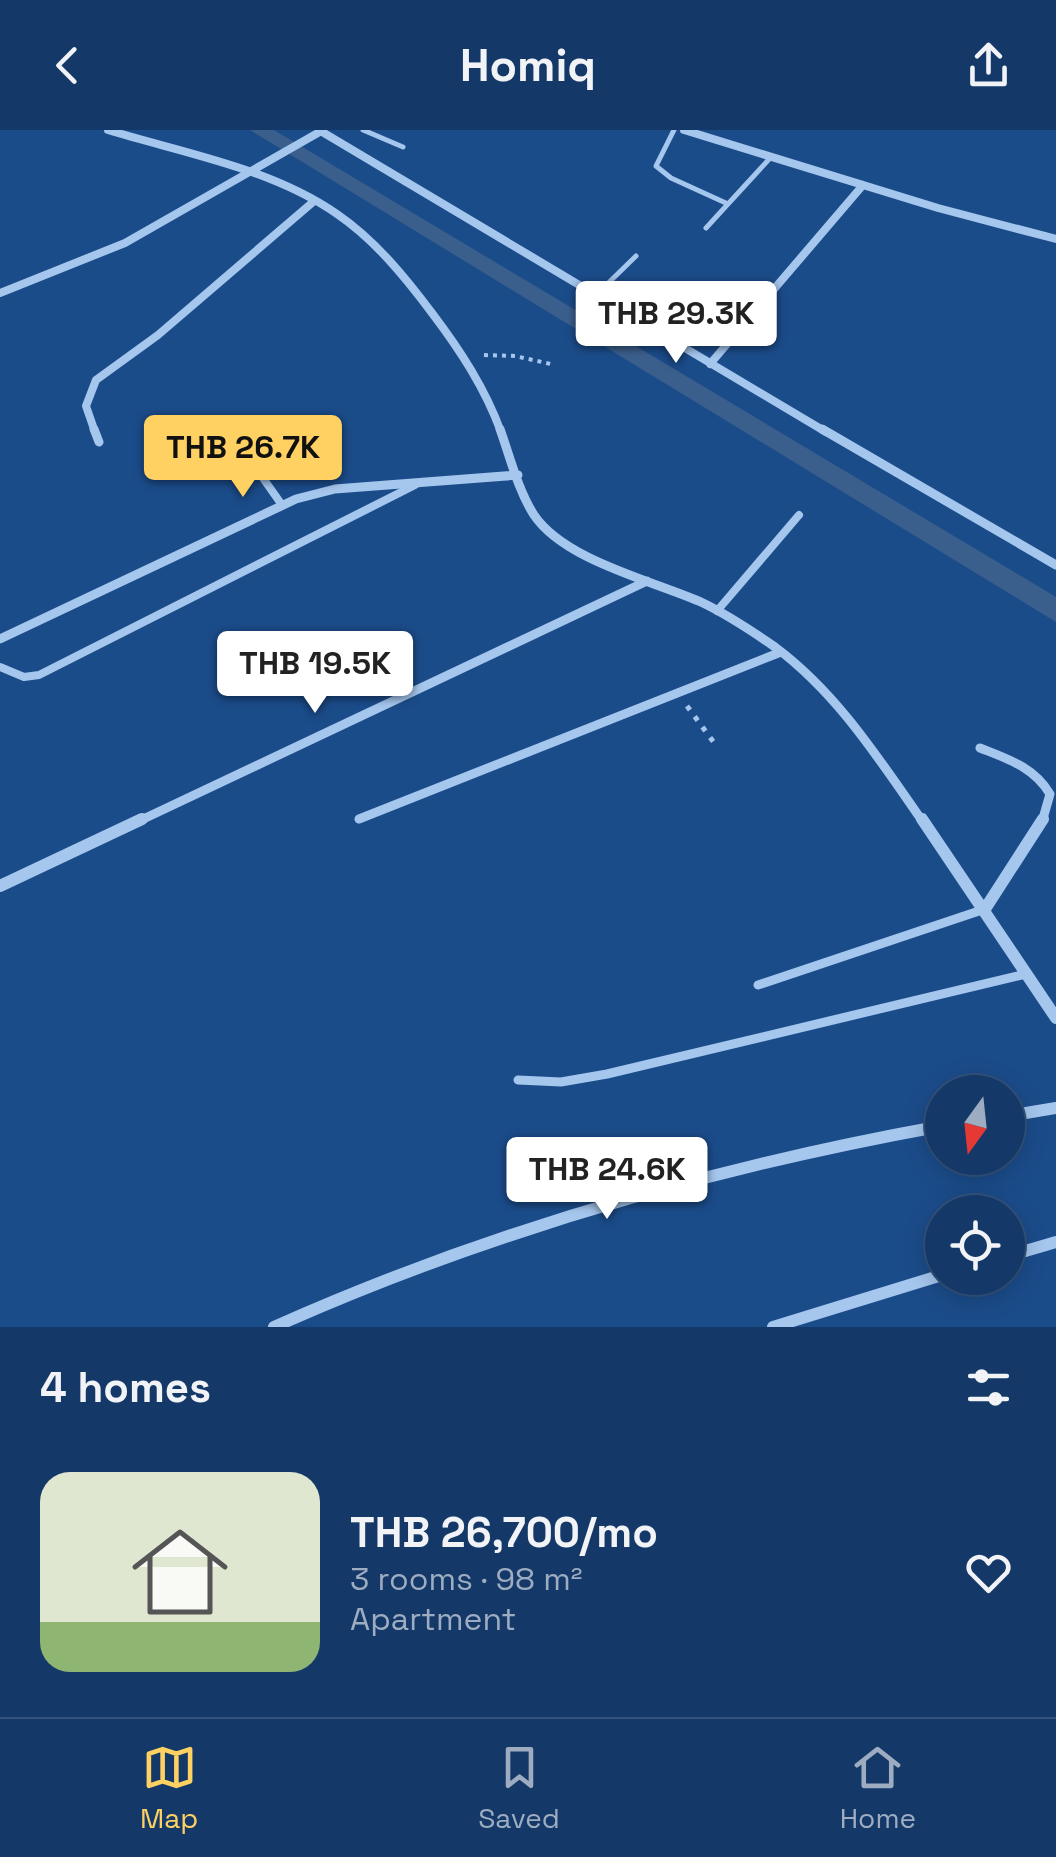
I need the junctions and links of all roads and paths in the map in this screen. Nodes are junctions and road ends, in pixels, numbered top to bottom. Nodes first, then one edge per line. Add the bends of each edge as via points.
1 (108, 130) edge
2 (321, 130) edge
3 (363, 130) edge
4 (674, 130) edge
5 (684, 130) edge
6 (403, 148) dead end
7 (772, 156) junction
8 (249, 175) junction
9 (863, 185) junction
10 (314, 202) junction
11 (728, 204) junction
12 (706, 228) dead end
13 (1056, 239) edge
14 (636, 256) dead end
15 (0, 293) edge
16 (595, 296) junction
17 (462, 358) junction
18 (710, 364) junction
19 (555, 365) dead end
20 (100, 442) dead end
21 (246, 454) dead end
22 (518, 474) junction
23 (415, 484) junction
24 (282, 505) junction
25 (799, 515) dead end
26 (1056, 564) edge
27 (647, 581) junction
28 (717, 611) junction
29 (0, 639) edge
30 (781, 652) junction
31 (0, 667) edge
32 (676, 692) junction
33 (715, 744) dead end
34 (980, 748) dead end
35 (359, 819) dead end
36 (0, 886) edge
37 (985, 908) junction
38 (1028, 974) junction
39 (758, 984) dead end
40 (1056, 1018) edge
41 (518, 1080) dead end
42 (1056, 1108) edge
43 (1025, 1113) edge
44 (925, 1129) edge
45 (1056, 1242) edge
46 (1025, 1251) edge
47 (925, 1280) edge
48 (274, 1327) edge
49 (773, 1327) edge

1 - 8 street
2 - 8 street
2 - 16 street
3 - 6 lane
4 - 11 lane via 656,166
5 - 7 street
7 - 9 street
7 - 11 lane
8 - 10 street
8 - 15 street via 88,259
9 - 13 street
9 - 18 street
10 - 17 street via 389,260
10 - 20 street via 96,380 86,406
11 - 12 lane
14 - 16 lane
16 - 18 street
17 - 19 path via 515,356
17 - 22 street via 505,435
18 - 26 street
21 - 24 lane
22 - 23 street
22 - 27 street via 536,520 606,566
23 - 24 street via 335,489
23 - 31 lane via 39,676 24,678
24 - 29 street
25 - 28 lane
27 - 28 street
27 - 36 street
28 - 30 street
30 - 32 street
30 - 37 street via 840,706
32 - 33 path
32 - 35 street
34 - 37 street via 1025,766 1050,794 1041,825
37 - 38 street
37 - 39 lane
38 - 40 street
38 - 41 lane via 607,1074
42 - 43 street
44 - 48 street via 592,1203 346,1293
45 - 46 street
47 - 49 street

